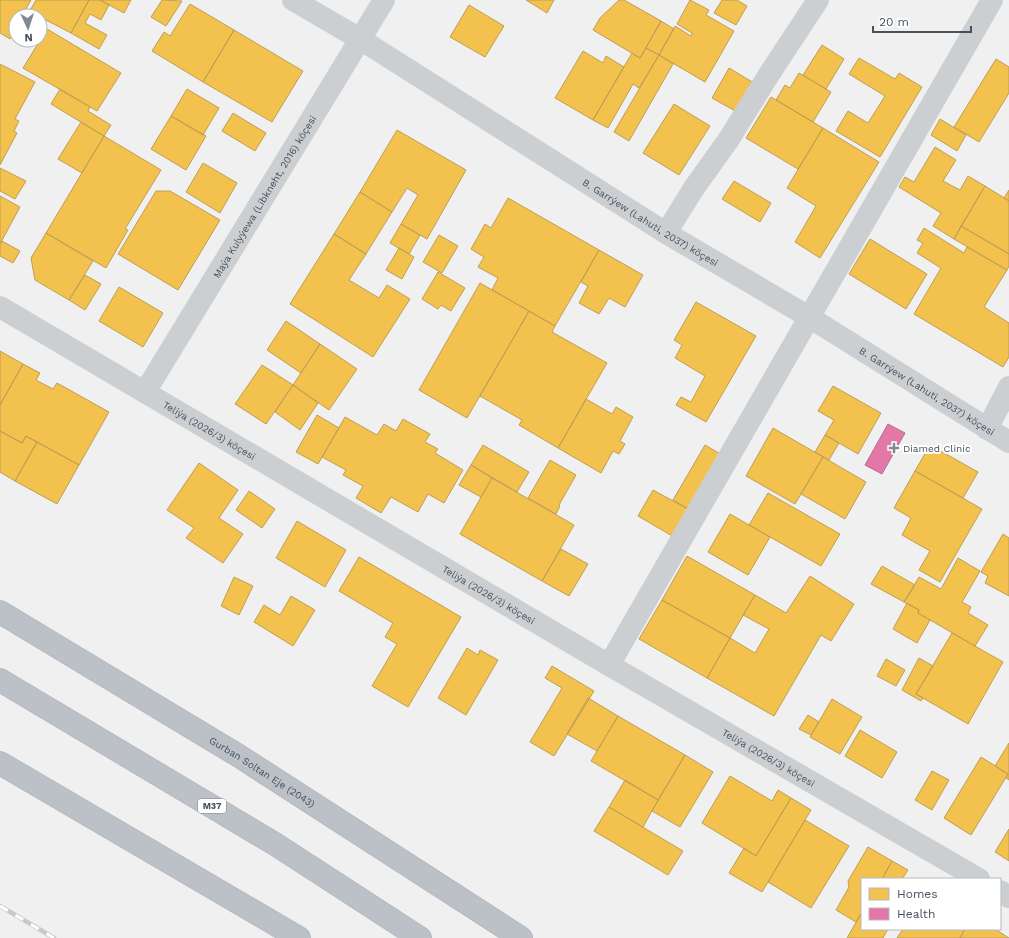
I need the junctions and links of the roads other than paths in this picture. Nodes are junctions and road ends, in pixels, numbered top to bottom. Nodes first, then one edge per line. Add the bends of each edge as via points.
1 (293, 0) edge
2 (384, 0) edge
3 (818, 0) edge
4 (992, 0) edge
5 (360, 39) junction
6 (666, 233) junction
7 (0, 307) edge
8 (809, 317) junction
9 (1009, 387) edge
10 (145, 392) junction
11 (987, 429) junction
12 (1009, 442) edge
13 (0, 612) edge
14 (609, 665) junction
15 (0, 680) edge
16 (0, 763) edge
17 (977, 878) edge
18 (299, 938) edge
19 (420, 938) edge
20 (521, 938) edge

1 - 5 street, B. Garrýew (Lahuti, 2037) köçesi
2 - 5 street, Maýa Kulyýewa (Libkneht, 2016) köçesi
3 - 6 street
4 - 8 street
5 - 6 street, B. Garrýew (Lahuti, 2037) köçesi
5 - 10 street, Maýa Kulyýewa (Libkneht, 2016) köçesi
6 - 8 street, B. Garrýew (Lahuti, 2037) köçesi
7 - 10 street, Teliýa (2026/3) köçesi
8 - 11 street, B. Garrýew (Lahuti, 2037) köçesi
8 - 14 street
9 - 11 street
10 - 14 street, Teliýa (2026/3) köçesi
11 - 12 street, B. Garrýew (Lahuti, 2037) köçesi
13 - 20 highway, Gurban Soltan Eje (2043) via 239,756
14 - 17 street, Teliýa (2026/3) köçesi
15 - 19 highway, M37 via 275,844
16 - 18 highway

